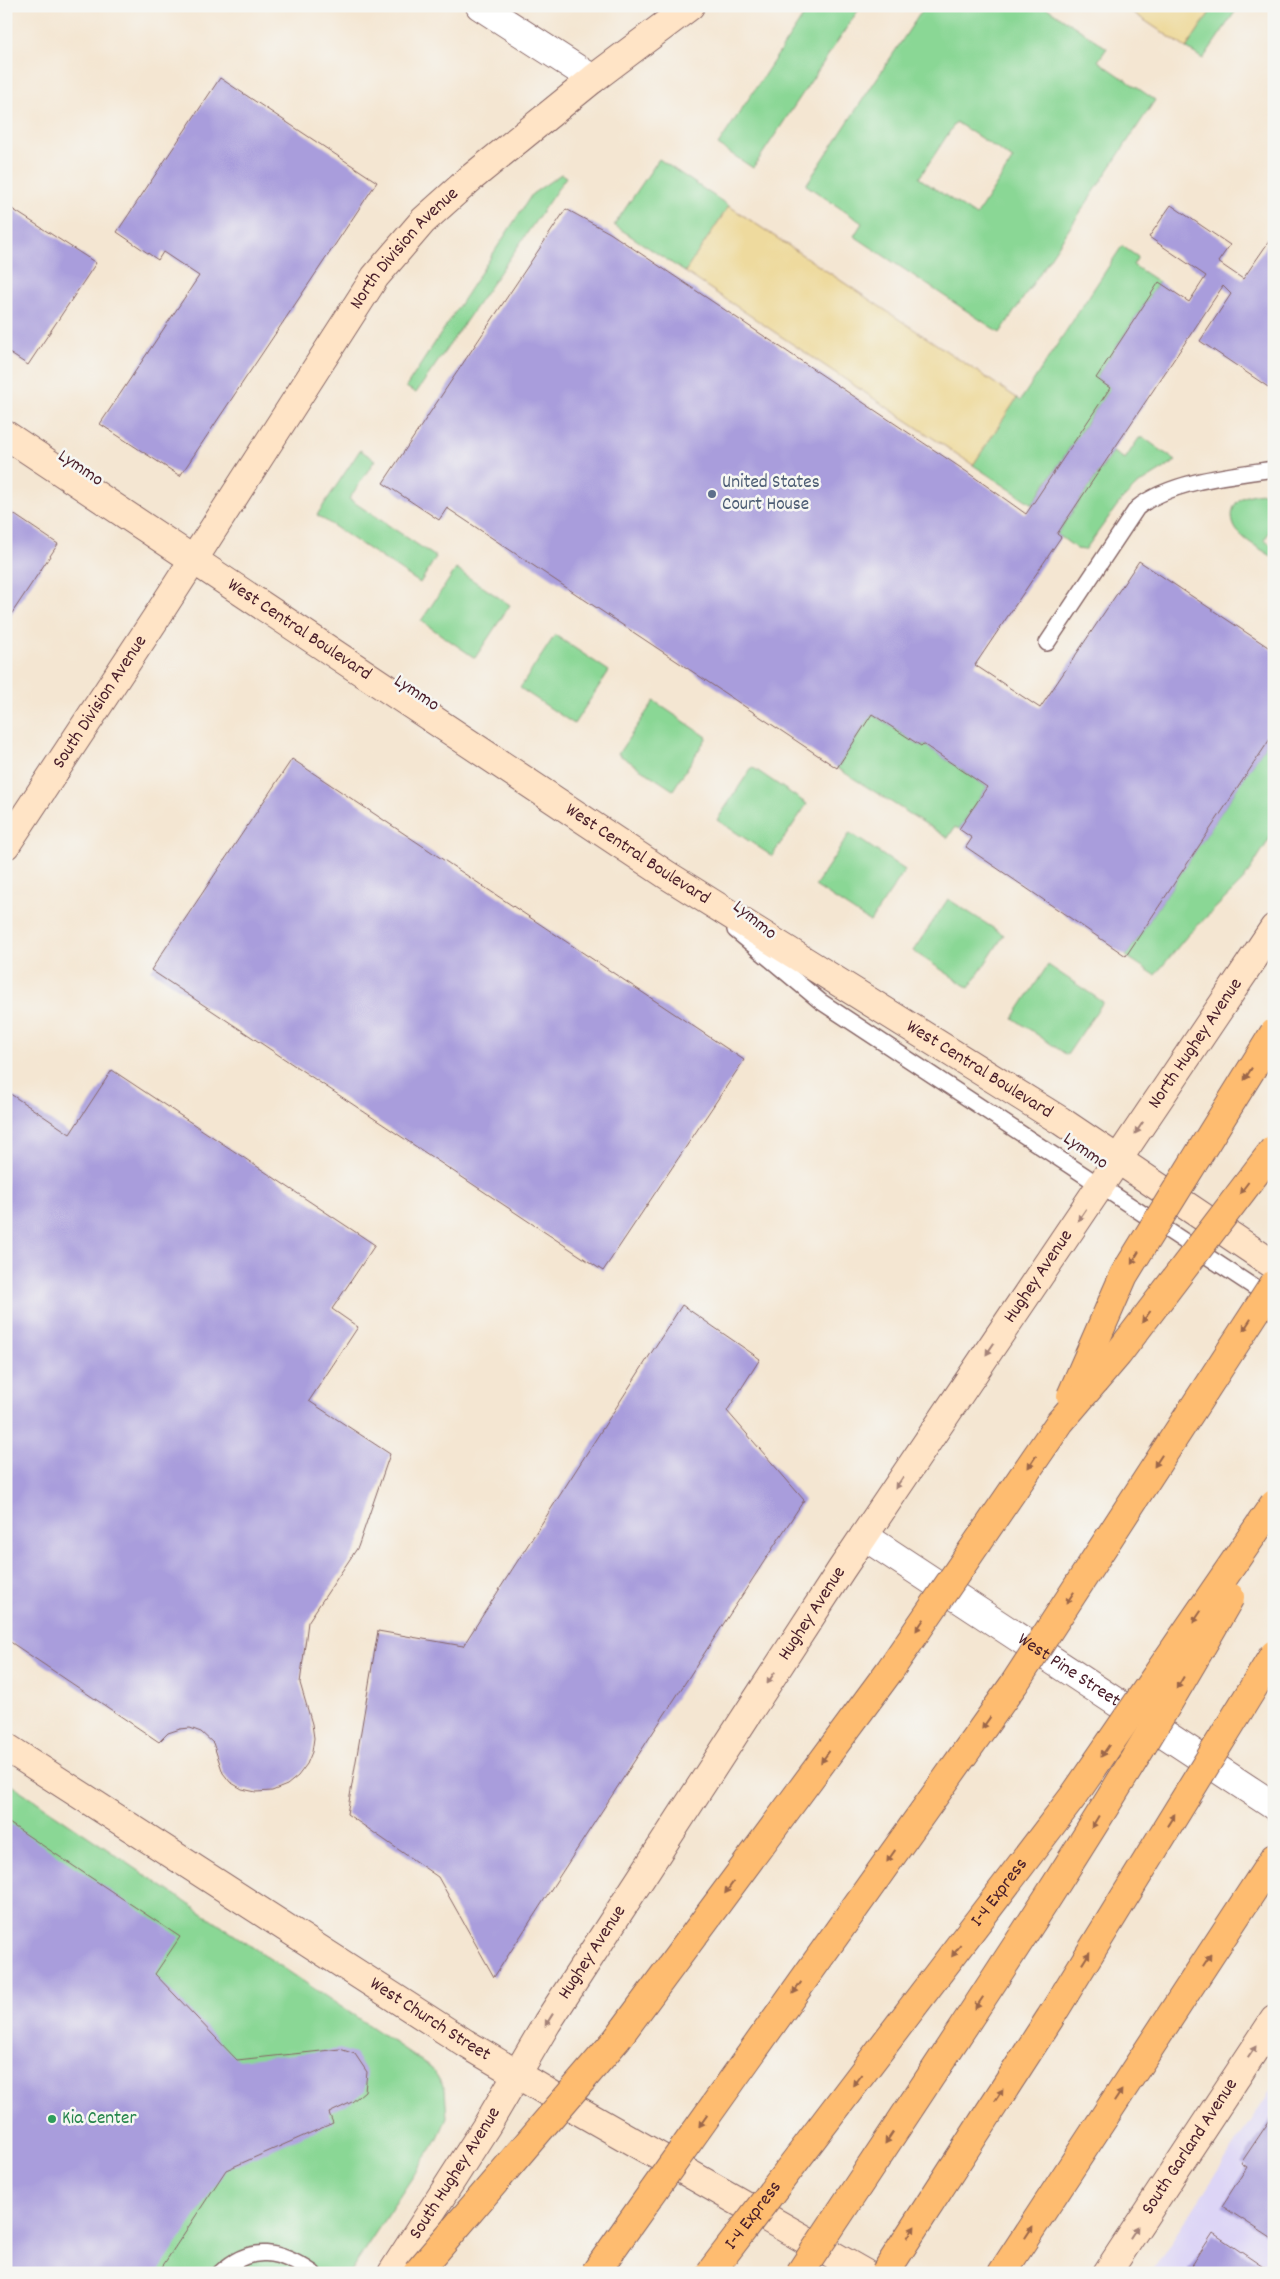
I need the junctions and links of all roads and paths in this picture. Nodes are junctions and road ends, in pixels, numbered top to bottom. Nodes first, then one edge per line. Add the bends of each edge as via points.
1 (480, 6) edge
2 (690, 6) edge
3 (592, 79) junction
4 (6, 435) edge
5 (6, 444) edge
6 (1274, 469) edge
7 (190, 563) junction
8 (1047, 643) dead end
9 (6, 844) edge
10 (1274, 928) edge
11 (1274, 1033) edge
12 (1274, 1149) edge
13 (1118, 1160) junction
14 (1100, 1188) junction
15 (1274, 1265) edge
16 (1274, 1284) edge
17 (1274, 1301) edge
18 (1060, 1422) junction
19 (1274, 1504) edge
20 (1274, 1520) edge
21 (864, 1536) junction
22 (1274, 1654) edge
23 (6, 1747) edge
24 (1274, 1806) edge
25 (1274, 1858) edge
26 (1274, 2020) edge
27 (517, 2074) junction
28 (220, 2273) edge
29 (313, 2273) edge
30 (392, 2273) edge
31 (417, 2273) edge
32 (595, 2273) edge
33 (710, 2273) edge
34 (800, 2273) edge
35 (864, 2273) edge
36 (885, 2273) edge
37 (1002, 2273) edge
38 (1107, 2273) edge

1 - 3 street
2 - 3 street, North Division Avenue
3 - 7 street, North Division Avenue via 423,221 375,278
4 - 7 street, West Central Boulevard
5 - 7 lane, Lymmo
6 - 8 lane via 1185,486 1148,499 1137,508
7 - 9 street, South Division Avenue
7 - 13 street, West Central Boulevard via 667,875 1061,1121
7 - 14 lane, Lymmo via 575,824 716,915 820,1001 1016,1128
10 -> 13 street, North Hughey Avenue
11 -> 18 highway, bridge via 1124,1275
12 -> 18 highway, bridge via 1118,1354
13 - 14 street, Hughey Avenue
13 - 15 street, West Central Boulevard
14 - 17 lane, Lymmo
14 -> 21 street, Hughey Avenue
16 -> 32 highway, bridge via 1014,1684
18 -> 31 highway, bridge via 890,1670 618,2039
19 -> 33 highway, I-4 Express, bridge via 1075,1794
20 -> 34 highway, bridge via 1195,1659 1055,1889
21 - 24 street, West Pine Street
21 -> 27 street, Hughey Avenue
36 -> 22 highway, bridge via 1050,2018
23 - 27 street, West Church Street
37 -> 25 highway
38 -> 26 street, South Garland Avenue
27 - 30 street, South Hughey Avenue
27 - 35 street, West Church Street
28 - 29 lane via 230,2264 261,2251 292,2259

